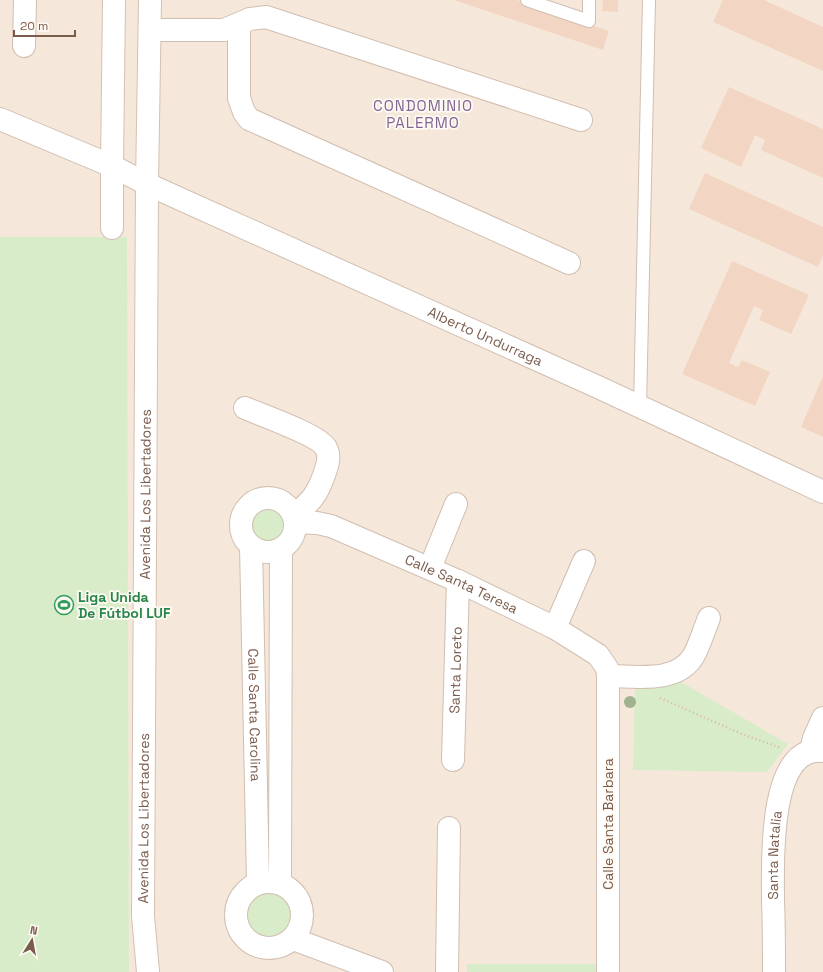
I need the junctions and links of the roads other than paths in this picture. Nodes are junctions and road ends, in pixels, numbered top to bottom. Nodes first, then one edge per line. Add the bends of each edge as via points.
1 (24, 0) edge
2 (114, 0) edge
3 (150, 0) edge
4 (527, 0) edge
5 (590, 0) edge
6 (649, 0) edge
7 (239, 24) junction
8 (150, 30) junction
9 (114, 31) junction
10 (24, 46) dead end
11 (0, 119) edge
12 (581, 120) dead end
13 (112, 166) junction
14 (147, 184) junction
15 (112, 228) dead end
16 (570, 263) dead end
17 (640, 407) junction
18 (245, 408) dead end
19 (823, 492) edge
20 (456, 504) dead end
21 (294, 518) junction
22 (251, 546) junction
23 (282, 549) junction
24 (584, 561) dead end
25 (430, 568) junction
26 (458, 581) junction
27 (709, 618) dead end
28 (555, 628) junction
29 (608, 676) junction
30 (823, 718) edge
31 (812, 753) edge
32 (453, 760) dead end
33 (449, 828) dead end
34 (258, 883) junction
35 (280, 883) junction
36 (293, 939) junction
37 (148, 972) edge
38 (382, 972) edge
39 (447, 972) edge
40 (608, 972) edge
41 (774, 972) edge

1 - 10 street
2 - 9 street
3 - 8 street, Avenida Los Libertadores
4 - 5 lane via 589,21
6 - 17 lane
7 - 8 street via 215,31
7 - 12 street via 250,19 266,17
7 - 16 street via 239,98 249,119
8 - 9 street via 130,38
8 - 14 street, Avenida Los Libertadores
9 - 13 street
11 - 13 street
13 - 14 street
13 - 15 street
14 - 17 street, Alberto Undurraga
14 - 37 street, Avenida Los Libertadores via 143,916
17 - 19 street, Alberto Undurraga
18 - 21 street via 313,437 326,449 328,465 316,495
20 - 25 street
21 - 22 street via 283,502 266,498 257,500 244,513 241,526 245,539
21 - 23 street via 293,537
21 - 25 street, Calle Santa Teresa via 331,526
22 - 23 street via 266,552
22 - 34 street, Calle Santa Carolina
23 - 35 street, Calle Santa Carolina
24 - 28 street
25 - 26 street, Calle Santa Teresa
26 - 28 street, Calle Santa Teresa
26 - 32 street, Santa Loreto
27 - 29 street via 693,656 681,669 662,676
28 - 29 street, Calle Santa Teresa via 598,655 607,668
29 - 40 street, Calle Santa Barbara
30 - 31 street, Santa Natalia via 814,738
31 - 41 street, Santa Natalia via 795,761 783,786 774,827
33 - 39 street
34 - 35 street
34 - 36 street via 241,896 237,906 238,927 244,937 252,944 263,948 274,948
35 - 36 street via 290,888 302,907 299,929
36 - 38 street

